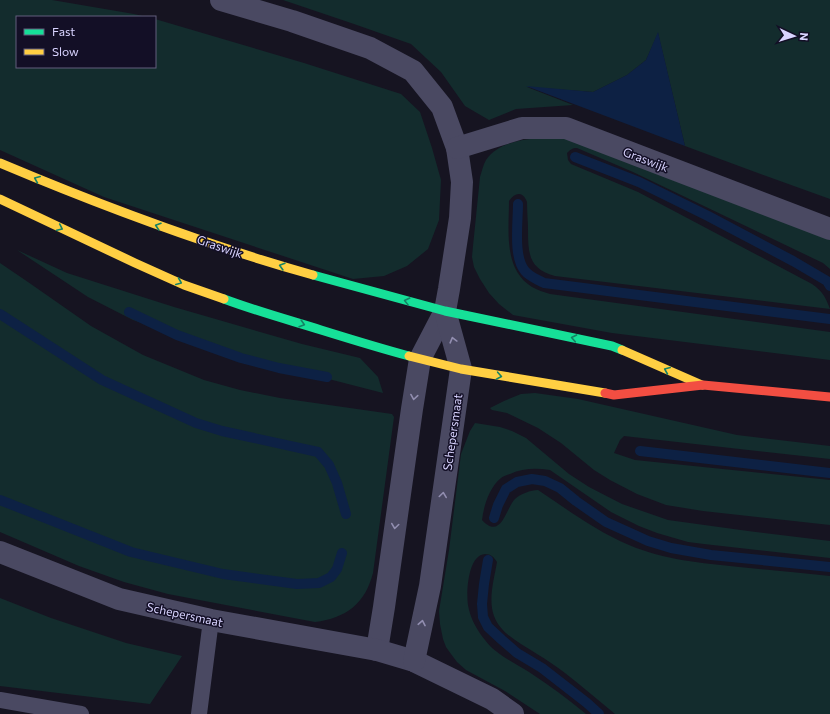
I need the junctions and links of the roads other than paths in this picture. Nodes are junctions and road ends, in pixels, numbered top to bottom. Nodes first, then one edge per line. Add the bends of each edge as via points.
1 (221, 0) edge
2 (457, 148) junction
3 (0, 163) edge
4 (0, 199) edge
5 (830, 229) edge
6 (445, 311) junction
7 (420, 359) junction
8 (461, 369) junction
9 (703, 385) junction
10 (830, 397) edge
11 (0, 552) edge
12 (211, 620) junction
13 (377, 650) junction
14 (414, 661) junction
15 (0, 700) edge
16 (81, 714) edge
17 (199, 714) edge
18 (513, 714) edge

1 - 2 street via 370,48 413,71 442,107
2 - 5 street, Graswijk via 522,128 566,128
2 - 6 street via 462,182 460,218
6 -> 3 main road, Graswijk via 270,263 157,225
4 -> 7 main road, Graswijk via 184,285 246,307
6 - 7 street
8 -> 6 street
9 -> 6 main road, Graswijk via 612,346
7 - 8 main road, Graswijk
7 -> 13 street
8 -> 9 main road, Graswijk via 614,395
14 -> 8 street, Schepersmaat via 430,586
9 - 10 main road, Graswijk
11 - 12 street, Schepersmaat via 119,600
12 - 13 street, Schepersmaat
12 - 17 lane
13 - 14 street, Schepersmaat
14 - 18 street, Schepersmaat via 492,699
15 - 16 lane

